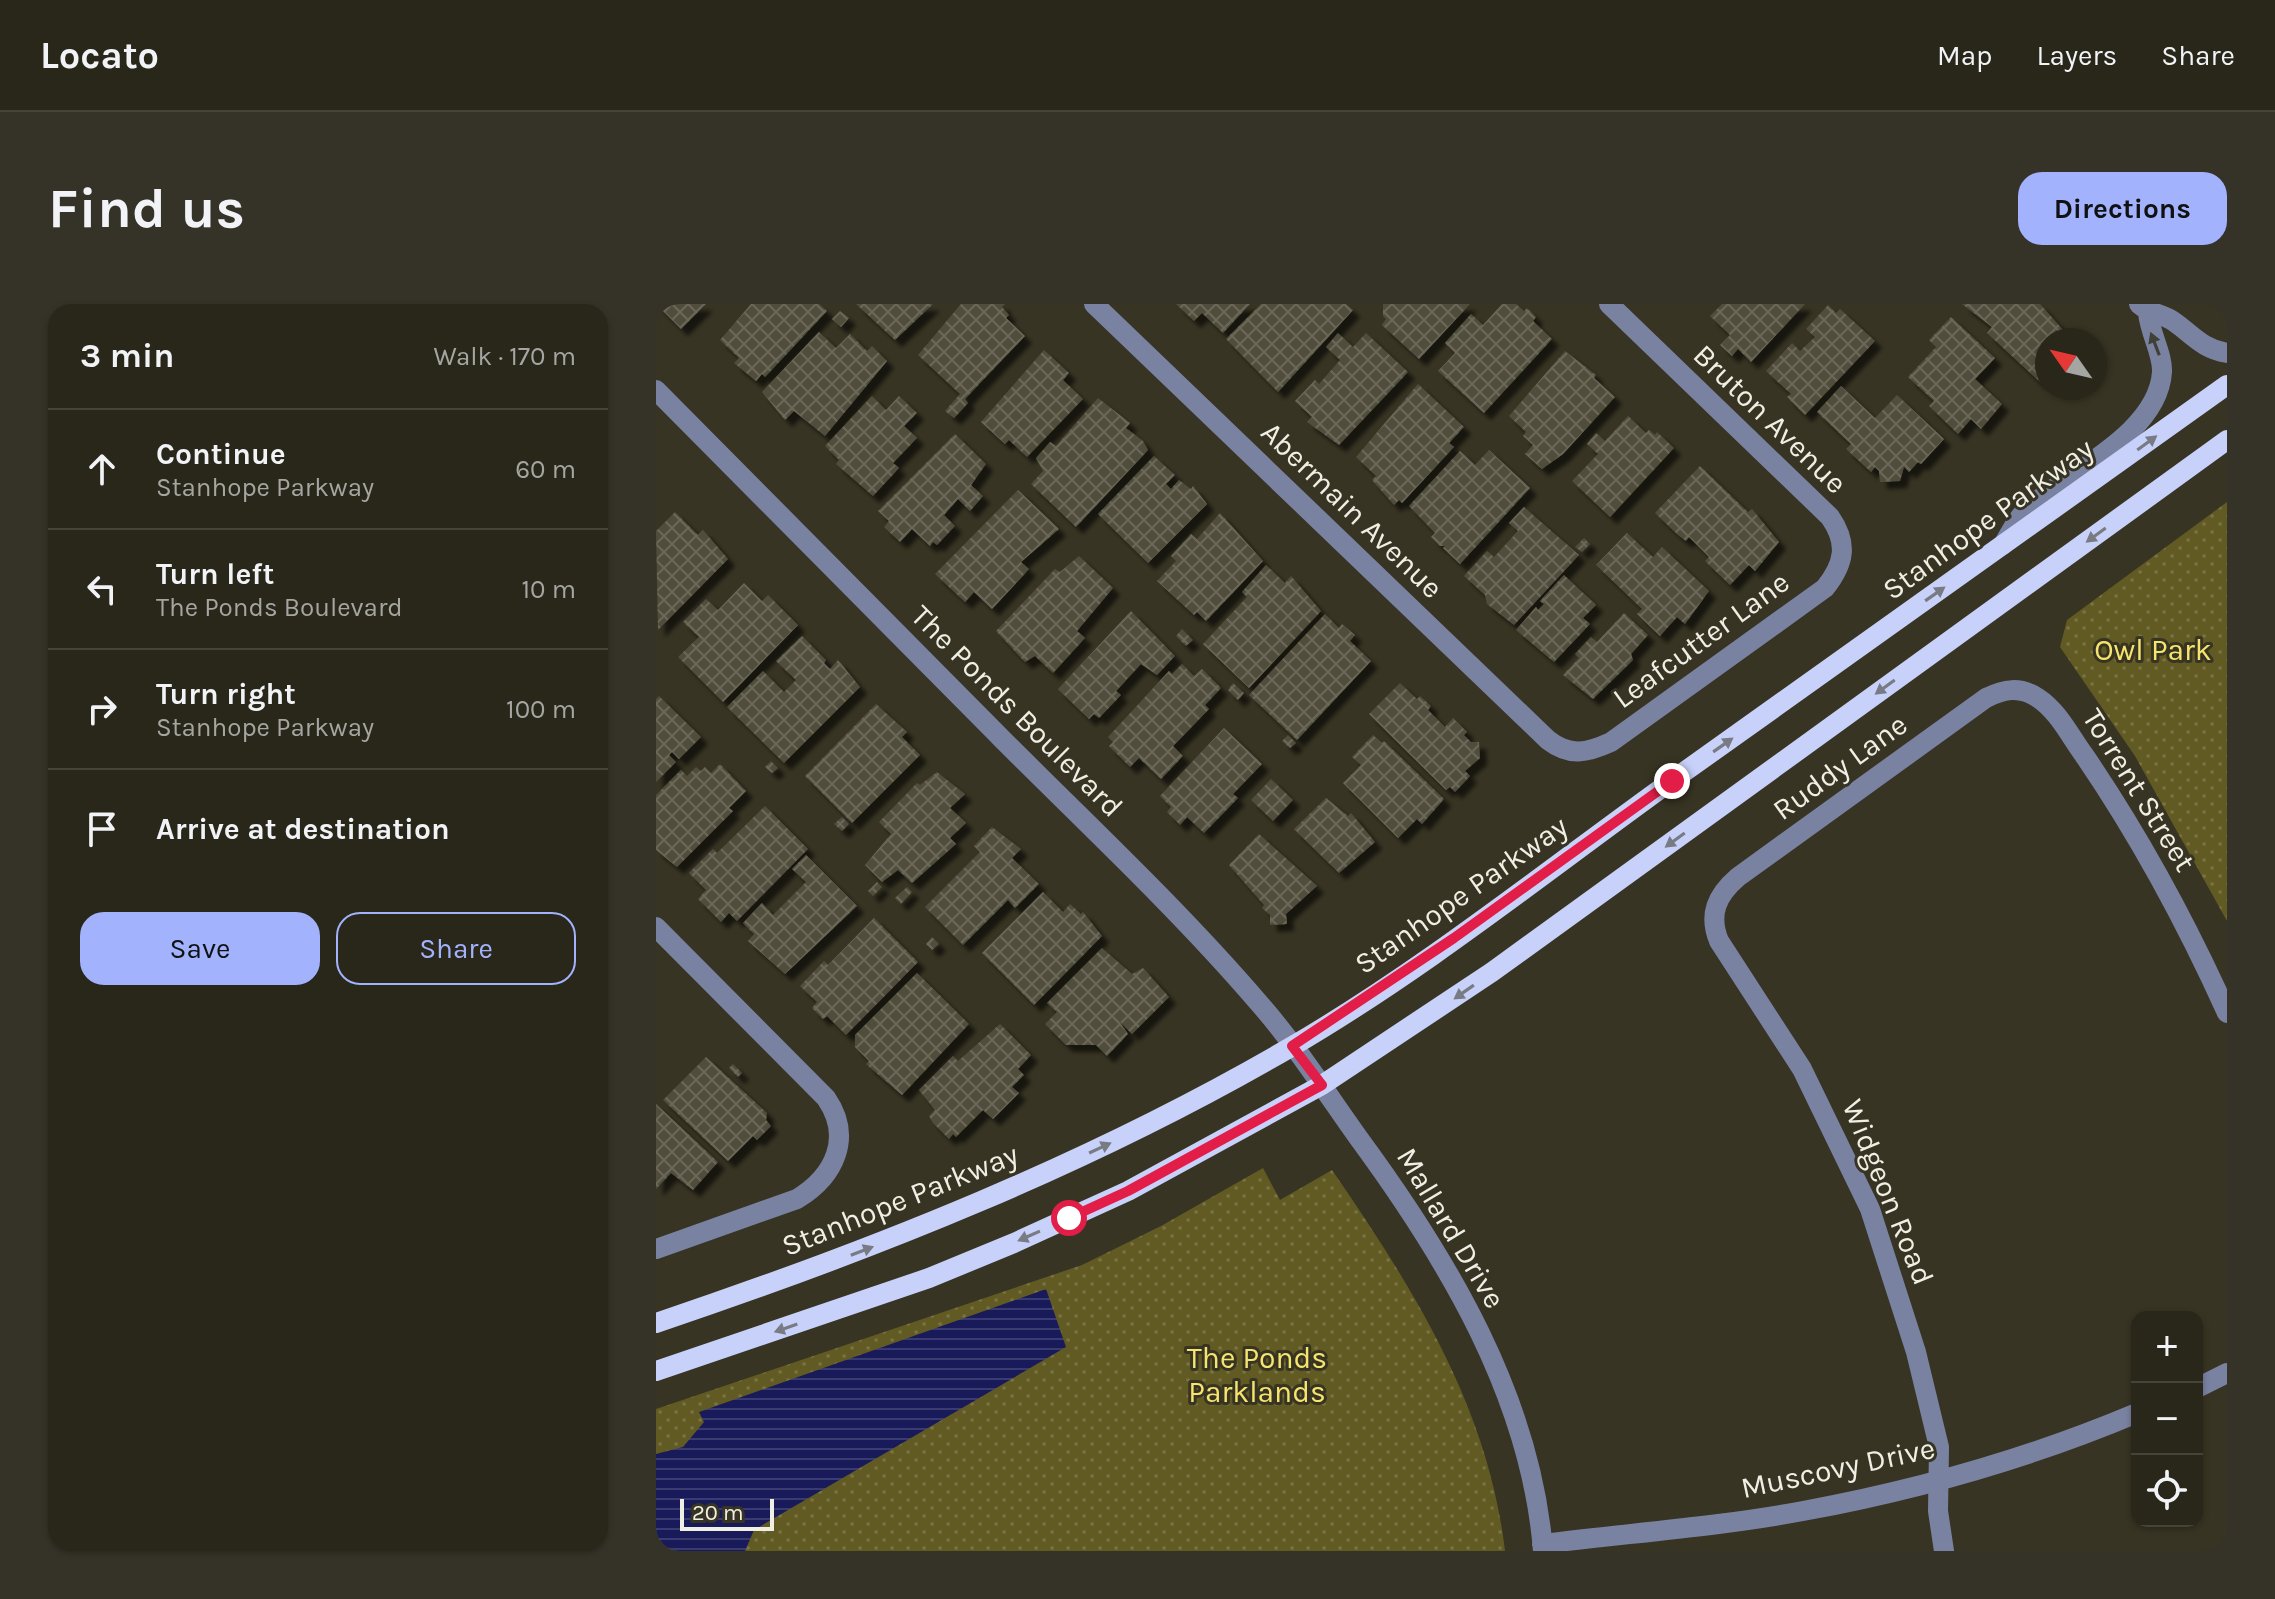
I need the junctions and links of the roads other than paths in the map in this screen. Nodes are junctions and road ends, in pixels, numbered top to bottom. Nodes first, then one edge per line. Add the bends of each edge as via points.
1 (1094, 304) edge
2 (1609, 304) edge
3 (2144, 308) edge
4 (2227, 353) edge
5 (2227, 385) edge
6 (656, 390) edge
7 (2227, 440) edge
8 (2002, 547) junction
9 (1844, 550) joint
10 (1986, 698) joint
11 (1573, 753) joint
12 (1730, 885) joint
13 (656, 927) edge
14 (2227, 1013) edge
15 (1292, 1046) junction
16 (1322, 1085) junction
17 (656, 1249) edge
18 (656, 1323) edge
19 (656, 1371) edge
20 (2227, 1373) edge
21 (2203, 1385) edge
22 (2131, 1415) edge
23 (1940, 1478) junction
24 (1543, 1547) edge
25 (1944, 1551) edge

1 - 11 street, Abermain Avenue via 1539,732
2 - 9 street, Bruton Avenue via 1830,517 1841,532
3 - 4 street via 2170,319 2197,342
8 -> 3 street via 2024,511 2121,439 2152,405 2163,364
8 -> 5 main road, Stanhope Parkway
6 - 15 street, The Ponds Boulevard via 1155,893 1259,1003
7 -> 16 main road via 1492,972
15 -> 8 main road, Stanhope Parkway via 1454,938
9 - 11 street, Leafcutter Lane via 1840,570 1825,588 1611,742 1591,752
10 - 12 street, Ruddy Lane
10 - 14 street, Torrent Street via 2003,690 2022,690 2054,711 2159,872
12 - 23 street, Widgeon Road via 1714,911 1713,926 1802,1069 1870,1209 1916,1352 1939,1447
13 - 17 street via 826,1098 840,1126 839,1147 828,1175 815,1188
15 - 16 street, The Ponds Boulevard
18 -> 15 main road, Stanhope Parkway via 821,1267 1015,1187 1118,1140
16 -> 19 main road via 1128,1191 1014,1243 929,1278
16 - 24 street, Mallard Drive via 1451,1274 1475,1322 1526,1462
20 - 21 street
22 - 23 street, Muscovy Drive via 2020,1458
23 - 24 street, Muscovy Drive via 1802,1511
23 - 25 street, Widgeon Road

